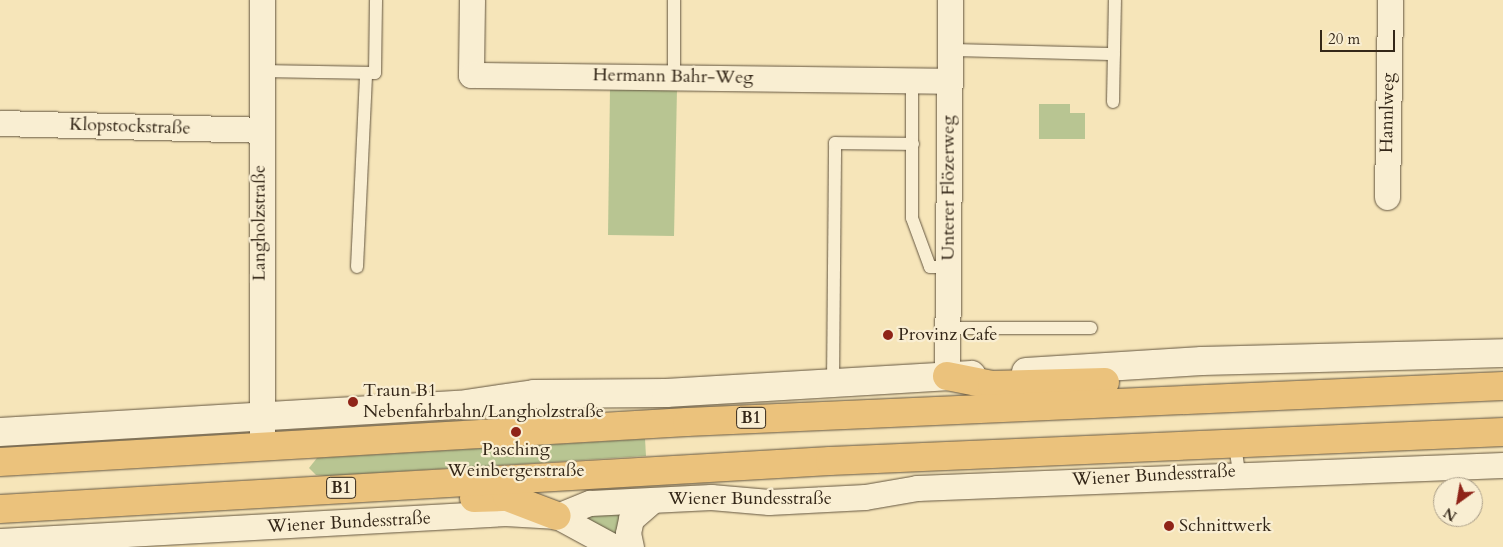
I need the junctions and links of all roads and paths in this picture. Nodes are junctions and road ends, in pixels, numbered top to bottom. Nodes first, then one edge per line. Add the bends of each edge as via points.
1 (262, 0) edge
2 (376, 0) edge
3 (472, 0) edge
4 (674, 0) edge
5 (950, 0) edge
6 (1115, 0) edge
7 (1390, 0) edge
8 (950, 50) junction
9 (1114, 54) junction
10 (261, 71) junction
11 (366, 73) junction
12 (674, 77) junction
13 (912, 80) junction
14 (950, 81) junction
15 (1113, 102) dead end
16 (0, 123) edge
17 (260, 130) junction
18 (912, 144) junction
19 (1387, 197) dead end
20 (357, 267) dead end
21 (948, 267) junction
22 (948, 328) junction
23 (1091, 328) dead end
24 (1503, 353) edge
25 (947, 376) junction
26 (833, 383) junction
27 (1503, 386) edge
28 (1254, 393) junction
29 (262, 417) junction
30 (0, 432) edge
31 (1503, 432) edge
32 (1234, 440) junction
33 (262, 446) junction
34 (0, 462) edge
35 (1503, 465) edge
36 (1239, 472) junction
37 (173, 498) junction
38 (653, 500) junction
39 (0, 509) edge
40 (556, 516) junction
41 (0, 541) edge
42 (614, 547) edge
43 (631, 547) edge

1 - 10 street, Langholzstraße
2 - 11 lane via 375,73
3 - 12 street, Hermann Bahr-Weg via 470,75
4 - 12 lane
5 - 8 street, Unterer Flözerweg
6 - 9 lane
7 - 19 street, Hannlweg
8 - 9 lane
8 - 14 street, Unterer Flözerweg
9 - 15 lane
10 - 11 lane
10 - 17 street, Langholzstraße
11 - 20 lane
12 - 13 street, Hermann Bahr-Weg
13 - 14 street, Hermann Bahr-Weg
13 - 18 lane
14 - 21 street, Unterer Flözerweg
16 - 17 street, Klopstockstraße
17 - 29 street, Langholzstraße
18 - 21 lane via 912,218 930,267
18 - 26 lane via 835,143
21 - 22 street, Unterer Flözerweg
22 - 23 lane
22 - 25 street, Unterer Flözerweg
24 - 25 street via 1202,361
25 - 26 street
25 - 28 main road via 992,385 1167,381
26 - 29 street via 666,393 534,394 459,405
27 - 28 main road, B1
28 - 33 main road, B1
29 - 30 street
29 - 33 street, Langholzstraße
31 - 32 main road, Wiener Bundesstraße / B1
32 - 36 lane
32 - 37 main road, Wiener Bundesstraße / B1
33 - 34 main road, B1
35 - 36 street, Wiener Bundesstraße
36 - 38 street, Wiener Bundesstraße via 918,488 865,496 768,502 711,497
37 - 39 main road, Wiener Bundesstraße / B1
37 - 40 main road via 278,506 507,497
38 - 40 street, Wiener Bundesstraße via 590,503
38 - 43 street via 631,519 628,533
40 - 41 street, Wiener Bundesstraße via 505,513
40 - 42 street

